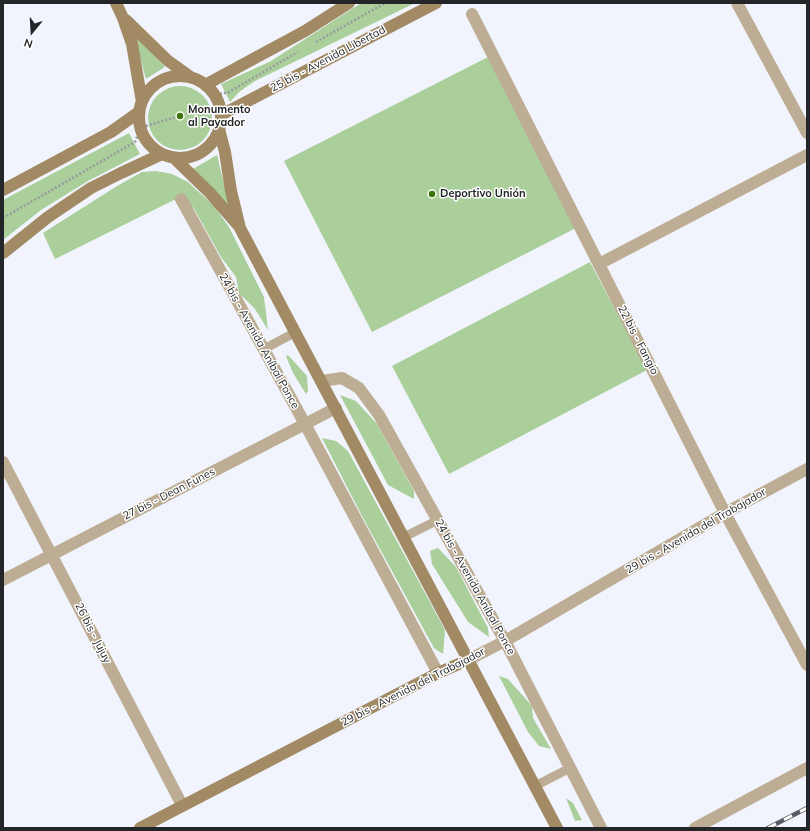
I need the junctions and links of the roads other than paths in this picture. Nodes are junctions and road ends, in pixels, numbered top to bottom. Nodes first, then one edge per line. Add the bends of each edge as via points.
1 (116, 3) edge
2 (349, 3) edge
3 (436, 3) edge
4 (737, 3) edge
5 (472, 14) dead end
6 (123, 18) junction
7 (193, 79) junction
8 (205, 86) junction
9 (141, 107) junction
10 (221, 115) junction
11 (219, 129) junction
12 (807, 133) edge
13 (807, 155) edge
14 (167, 156) junction
15 (3, 190) edge
16 (181, 199) dead end
17 (240, 228) junction
18 (3, 254) edge
19 (599, 264) junction
20 (296, 332) junction
21 (264, 349) junction
22 (321, 381) junction
23 (336, 408) junction
24 (305, 424) junction
25 (3, 462) edge
26 (807, 469) edge
27 (725, 513) junction
28 (438, 520) junction
29 (404, 537) junction
30 (52, 554) junction
31 (3, 580) edge
32 (505, 641) junction
33 (468, 660) junction
34 (807, 664) edge
35 (438, 674) junction
36 (570, 768) junction
37 (807, 768) edge
38 (535, 786) junction
39 (182, 805) junction
40 (140, 828) edge
41 (557, 828) edge
42 (600, 828) edge
43 (695, 828) edge

1 - 6 main road
2 - 8 main road via 305,31
3 - 10 main road, 25 bis - Avenida Libertad
4 - 12 street
5 - 19 street, 22 bis - Fangio
6 - 7 main road via 167,60
6 - 9 main road via 132,44
7 - 8 main road
7 - 9 main road via 168,78 157,83 148,91
8 - 10 main road via 219,105
9 - 14 main road via 140,127 146,139 153,148
9 - 15 main road via 111,132
10 - 11 main road
11 - 14 main road via 214,140 196,155 184,158
11 - 17 main road
13 - 19 street
14 - 17 main road via 210,193
14 - 18 main road via 121,173 91,188 48,217
16 - 21 street, 24 bis - Avenida Aníbal Ponce
17 - 20 main road
19 - 27 street, 22 bis - Fangio
20 - 21 lane
20 - 22 main road
21 - 24 street, 24 bis - Avenida Aníbal Ponce
22 - 23 main road
22 - 28 street, 24 bis - Avenida Aníbal Ponce via 342,378 359,388 379,415
23 - 24 street, 27 bis - Dean Funes
23 - 29 main road
24 - 30 street, 27 bis - Dean Funes
24 - 35 street, 24 bis - Avenida Aníbal Ponce
25 - 30 street, 26 bis - Jujuy
26 - 27 street, 29 bis - Avenida del Trabajador
27 - 32 street, 29 bis - Avenida del Trabajador
27 - 34 street, 22 bis - Fangio
28 - 29 lane
28 - 32 street, 24 bis - Avenida Aníbal Ponce
29 - 33 main road
30 - 31 street, 27 bis - Dean Funes
30 - 39 street, 26 bis - Jujuy
32 - 33 street, 29 bis - Avenida del Trabajador
32 - 36 street, 24 bis - Avenida Aníbal Ponce
33 - 35 main road, 29 bis - Avenida del Trabajador
33 - 38 main road
35 - 39 main road, 29 bis - Avenida del Trabajador
36 - 38 lane
36 - 42 street, 24 bis - Avenida Aníbal Ponce
37 - 43 street
38 - 41 main road
39 - 40 main road, 29 bis - Avenida del Trabajador

